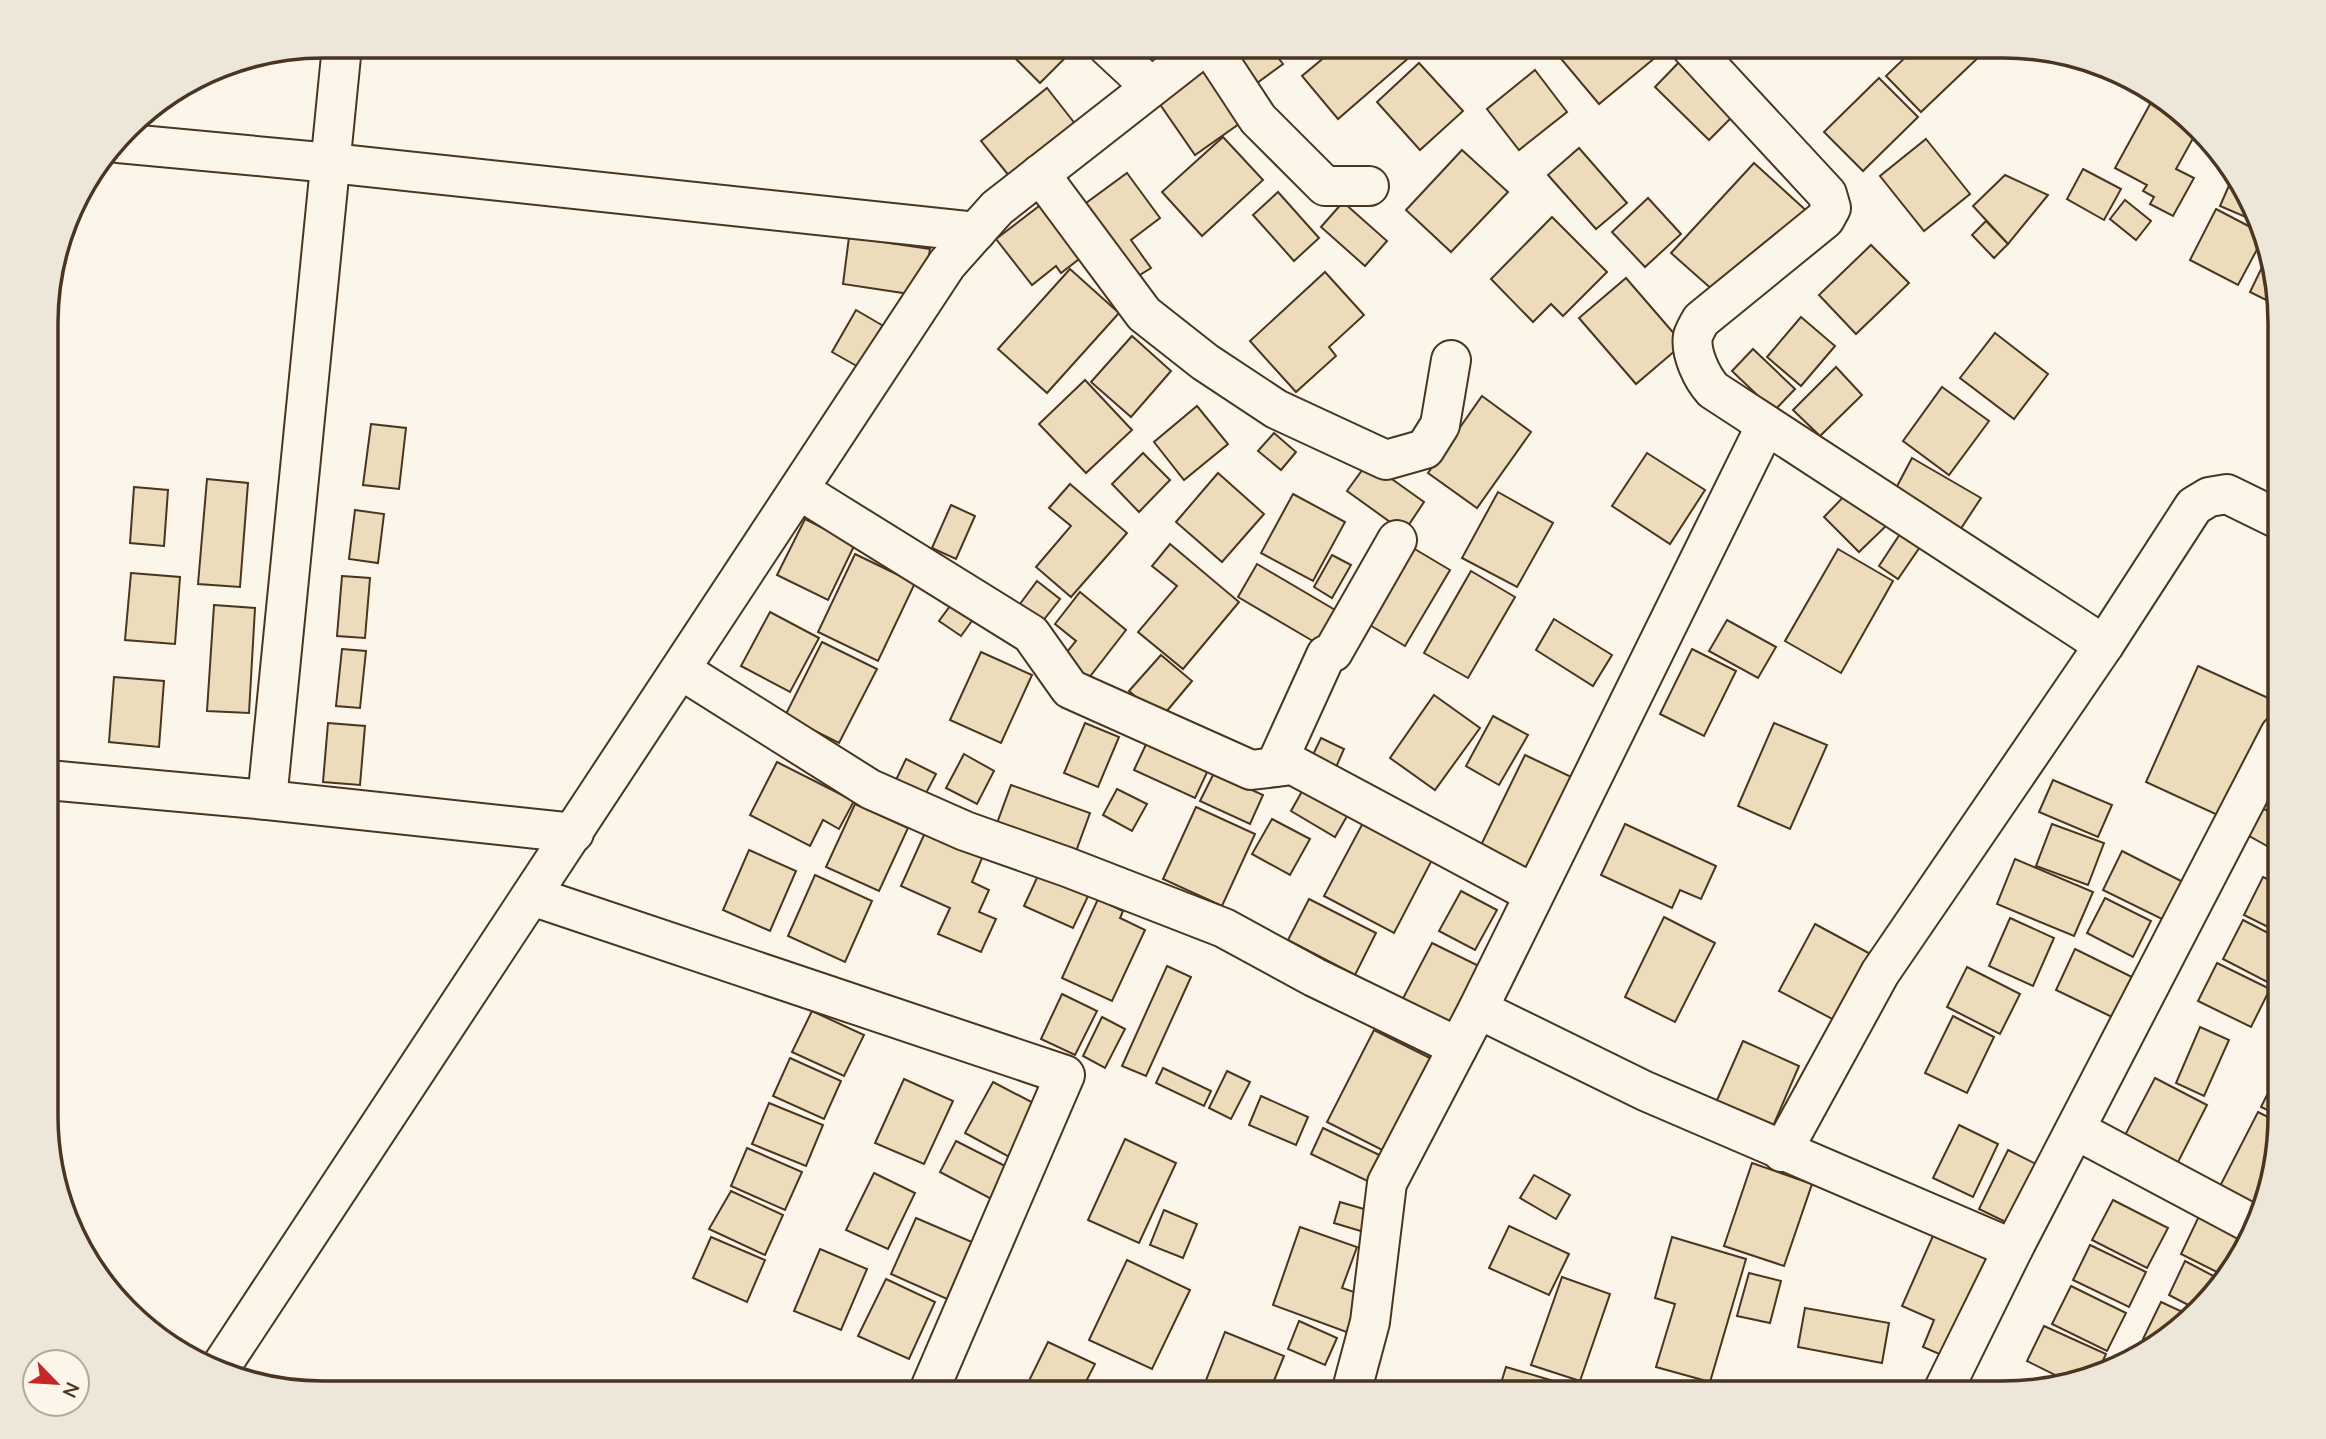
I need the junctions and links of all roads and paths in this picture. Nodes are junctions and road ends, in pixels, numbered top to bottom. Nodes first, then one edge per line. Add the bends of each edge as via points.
1 (341, 58) edge
2 (1120, 58) edge
3 (1189, 58) edge
4 (1218, 58) edge
5 (1701, 58) edge
6 (1151, 87) junction
7 (127, 144) edge
8 (331, 163) junction
9 (1040, 174) junction
10 (1369, 186) dead end
11 (975, 232) junction
12 (1451, 360) dead end
13 (1766, 425) junction
14 (799, 490) junction
15 (2268, 514) edge
16 (1397, 540) dead end
17 (2104, 645) junction
18 (681, 670) junction
19 (2268, 757) edge
20 (1275, 767) junction
21 (58, 781) edge
22 (267, 800) junction
23 (574, 833) junction
24 (1534, 894) junction
25 (532, 896) junction
26 (1478, 1009) junction
27 (1458, 1047) junction
28 (2076, 1130) junction
29 (1783, 1152) junction
30 (2247, 1221) edge
31 (2012, 1248) junction
32 (224, 1362) edge
33 (933, 1381) edge
34 (1354, 1381) edge
35 (1956, 1381) edge

1 - 8 street
2 - 6 street
3 - 6 street
4 - 10 street via 1258,119 1325,186
5 - 13 street via 1827,194 1831,208 1825,219 1701,320 1693,334 1704,380
6 - 9 street
7 - 8 street
8 - 11 street
8 - 22 street
9 - 11 street
9 - 12 street via 1143,314 1276,410 1386,460 1424,449 1440,425
11 - 14 street via 947,264
13 - 17 street
13 - 24 street
14 - 18 street
14 - 20 street via 1031,634 1070,689 1251,770
15 - 17 street via 2227,494 2194,506
16 - 20 street via 1333,652 1326,655
17 - 29 street via 1880,973
18 - 23 street
18 - 27 street via 870,789 965,831 1224,929
19 - 28 street
20 - 24 street via 1293,765
21 - 22 street
22 - 23 street
23 - 25 street
24 - 26 street
25 - 32 street
25 - 33 street via 1065,1075
26 - 27 street
26 - 29 street
27 - 34 street via 1387,1183 1370,1322
28 - 30 street
28 - 31 street
29 - 31 street
31 - 35 street

